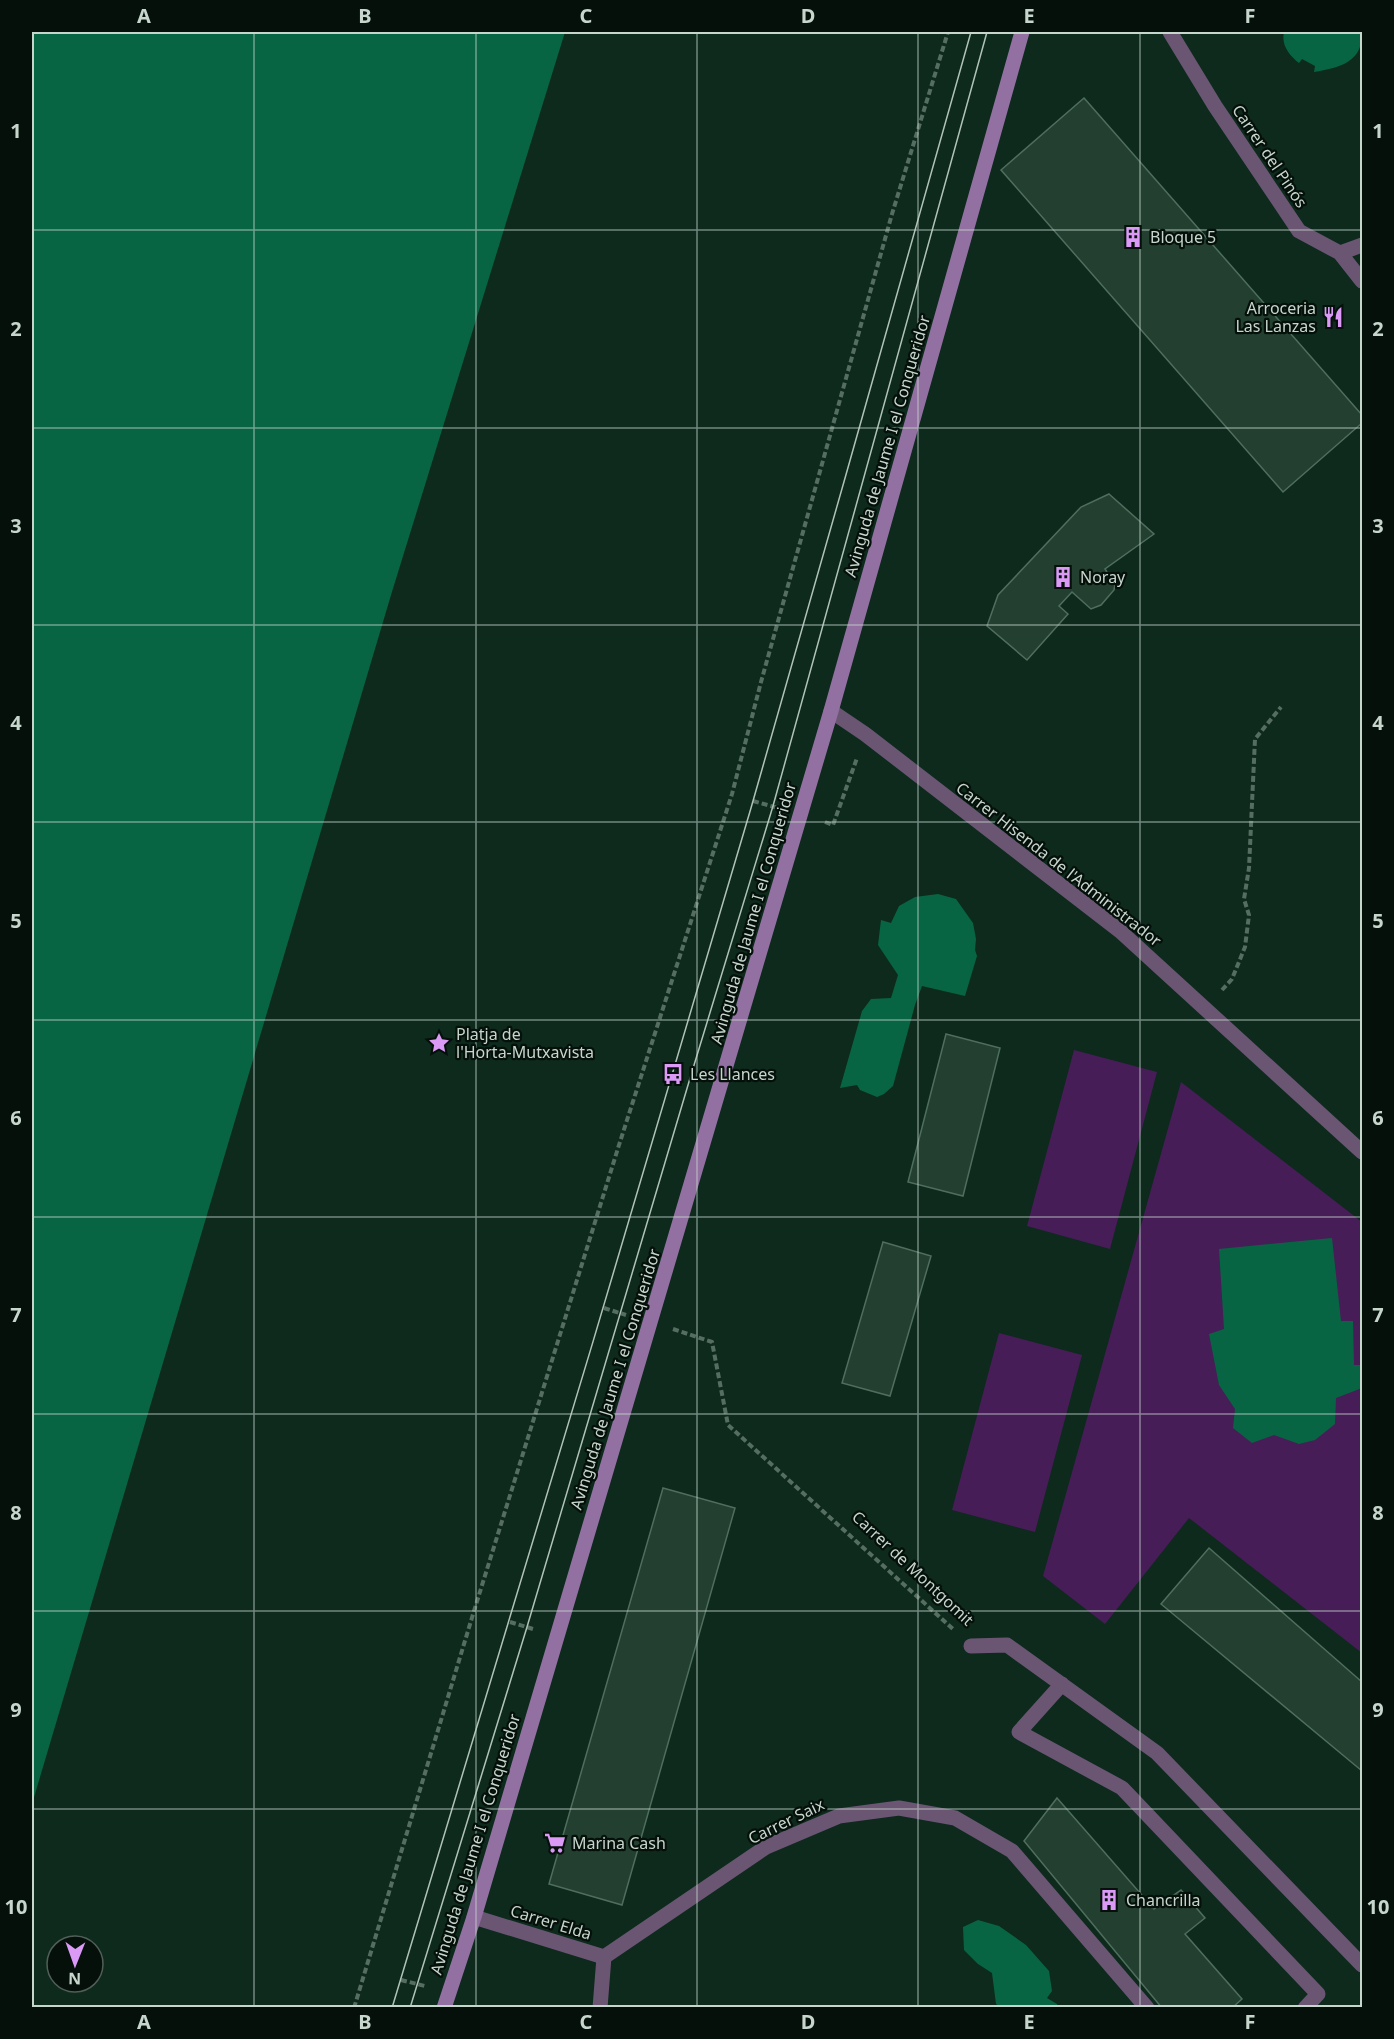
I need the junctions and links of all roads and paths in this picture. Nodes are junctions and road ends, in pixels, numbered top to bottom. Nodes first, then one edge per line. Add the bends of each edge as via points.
1 (948, 32) edge
2 (1022, 32) edge
3 (1170, 32) edge
4 (1362, 245) edge
5 (1340, 253) junction
6 (1362, 281) edge
7 (1281, 707) dead end
8 (831, 711) junction
9 (1205, 1008) junction
10 (1362, 1152) edge
11 (604, 1308) dead end
12 (650, 1322) junction
13 (971, 1646) joint
14 (1062, 1684) junction
15 (474, 1917) junction
16 (604, 1957) junction
17 (1362, 1965) edge
18 (354, 2007) edge
19 (444, 2007) edge
20 (600, 2007) edge
21 (1147, 2007) edge
22 (1305, 2007) edge

1 - 18 path via 892,214 732,794 619,1144
2 - 8 street, Avinguda de Jaume I el Conqueridor
3 - 5 street, Carrer del Pinós via 1299,231
4 - 5 street
5 - 6 street, Carrer del Pinós
7 - 9 path via 1256,739 1244,899 1249,915 1245,947 1232,979
8 - 9 street, Carrer Hisenda de l'Administrador via 1120,931
8 - 12 street, Avinguda de Jaume I el Conqueridor
9 - 10 street, Carrer Hisenda de l'Administrador
11 - 12 path, Carrer de Montgomit
12 - 13 path, Carrer de Montgomit via 712,1342 728,1425
12 - 15 street, Avinguda de Jaume I el Conqueridor
13 - 14 street, Carrer de Montgomit via 1007,1645
14 - 17 street, Carrer de Montgomit via 1157,1753
14 - 22 street via 1019,1732 1122,1788 1318,1994
15 - 16 street, Carrer Elda
15 - 19 street, Avinguda de Jaume I el Conqueridor
16 - 20 street, Carrer Elda
16 - 21 street, Carrer Saix via 766,1847 839,1816 899,1808 955,1818 1012,1851

